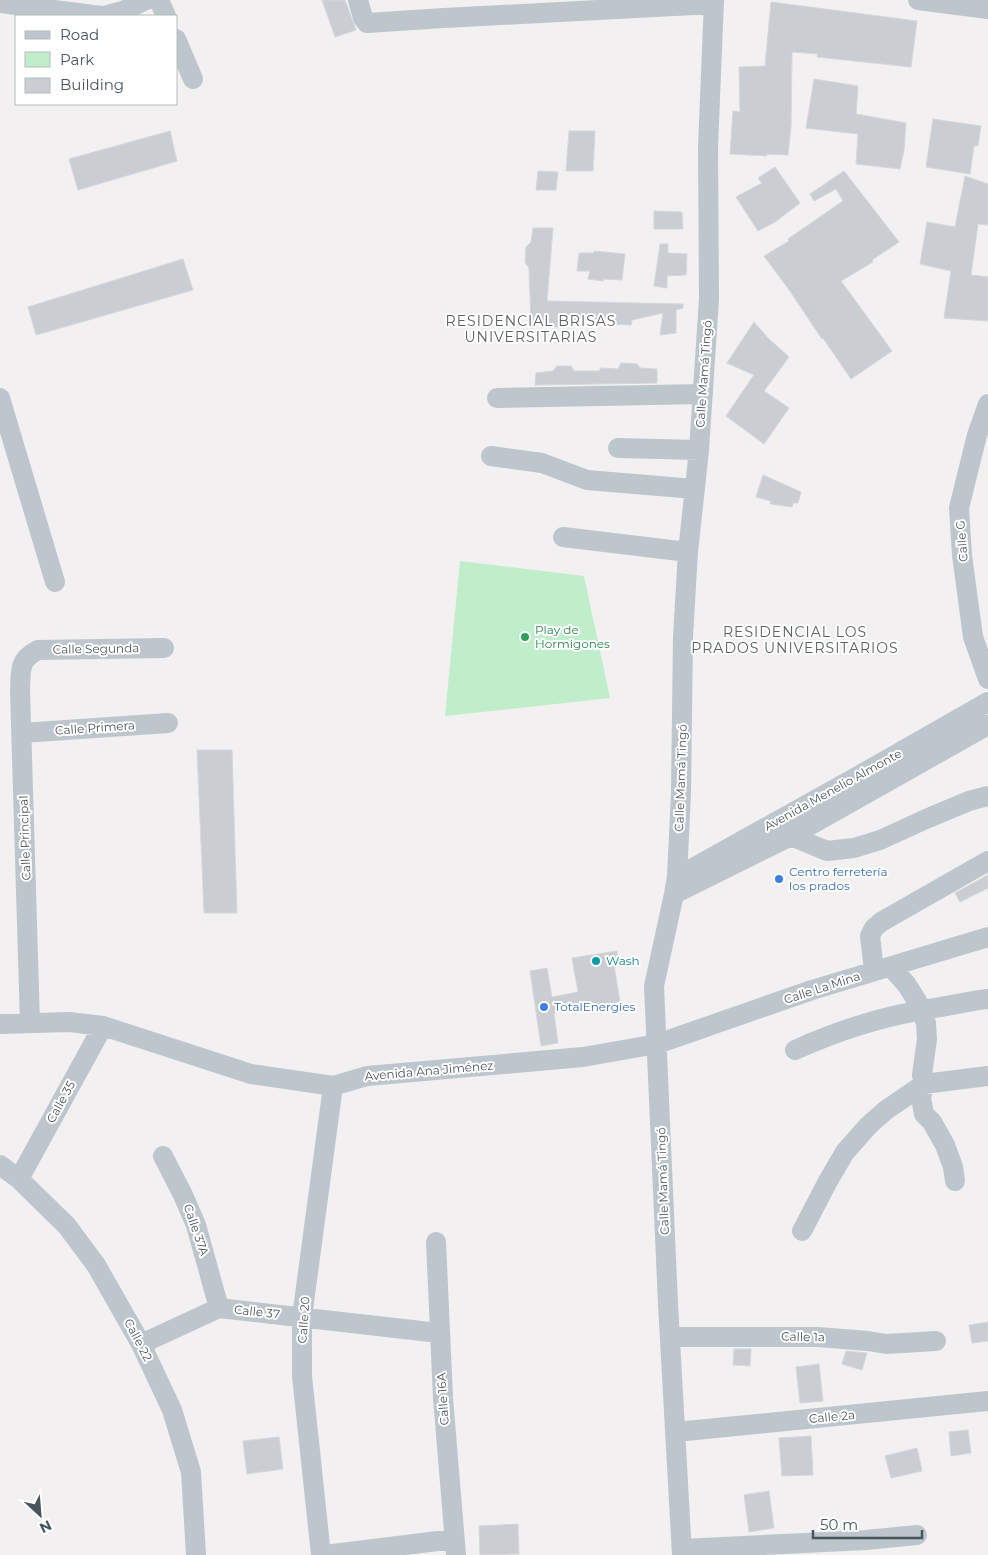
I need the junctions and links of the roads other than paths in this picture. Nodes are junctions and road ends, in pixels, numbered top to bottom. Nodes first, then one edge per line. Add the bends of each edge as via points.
1 (147, 0) edge
2 (358, 0) edge
3 (455, 0) edge
4 (918, 0) edge
5 (714, 2) edge
6 (0, 3) edge
7 (979, 5) edge
8 (59, 6) edge
9 (99, 15) edge
10 (108, 15) edge
11 (165, 15) edge
12 (444, 18) junction
13 (178, 44) edge
14 (193, 79) dead end
15 (703, 394) junction
16 (0, 398) edge
17 (498, 398) dead end
18 (988, 404) edge
19 (618, 448) dead end
20 (699, 450) junction
21 (491, 456) dead end
22 (695, 489) junction
23 (562, 537) dead end
24 (688, 552) junction
25 (56, 582) dead end
26 (164, 648) dead end
27 (28, 655) joint
28 (988, 679) edge
29 (988, 702) edge
30 (168, 723) dead end
31 (988, 725) edge
32 (22, 733) junction
33 (988, 796) edge
34 (791, 836) junction
35 (988, 862) edge
36 (676, 885) junction
37 (988, 937) edge
38 (883, 969) junction
39 (988, 999) edge
40 (921, 1009) junction
41 (30, 1023) junction
42 (0, 1024) edge
43 (103, 1026) junction
44 (657, 1044) junction
45 (795, 1050) dead end
46 (988, 1076) edge
47 (924, 1084) junction
48 (333, 1086) junction
49 (163, 1156) dead end
50 (0, 1165) edge
51 (19, 1179) junction
52 (955, 1181) dead end
53 (802, 1231) dead end
54 (436, 1242) dead end
55 (219, 1308) junction
56 (302, 1317) junction
57 (439, 1333) junction
58 (670, 1337) junction
59 (936, 1341) dead end
60 (141, 1344) junction
61 (988, 1401) edge
62 (676, 1432) junction
63 (918, 1535) dead end
64 (455, 1547) edge
65 (682, 1552) edge
66 (196, 1555) edge
67 (321, 1555) edge
68 (325, 1555) edge

1 - 10 street
1 - 11 street
2 - 12 street via 367,23
3 - 12 street
4 - 7 street
5 - 12 street
5 - 15 street, Calle Mamá Tingó via 708,147 709,299
6 - 8 street
8 - 9 street
13 - 14 street
15 - 17 street
15 - 20 street, Calle Mamá Tingó
16 - 25 street
18 - 28 street, Calle G via 959,508 973,637
19 - 20 street
20 - 22 street, Calle Mamá Tingó
21 - 22 street via 542,463 587,480
22 - 24 street, Calle Mamá Tingó
23 - 24 street
24 - 36 street, Calle Mamá Tingó via 683,637 682,793
26 - 27 street, Calle Segunda via 38,650
27 - 32 street, Calle Principal via 22,666 20,691
29 - 36 street, Avenida Menelio Almonte
30 - 32 street, Calle Primera
31 - 34 street, Avenida Menelio Almonte
32 - 41 street, Calle Principal
33 - 34 street via 854,848 827,852
34 - 36 street, Avenida Menelio Almonte
35 - 38 street via 874,928 870,936
36 - 44 street, Calle Mamá Tingó via 654,986
37 - 38 street, Calle La Mina
38 - 40 street via 907,985
38 - 44 street, Calle La Mina
39 - 40 street
40 - 45 street via 838,1031
40 - 47 street via 927,1038 922,1065
41 - 42 street, Avenida Ana Jiménez
41 - 43 street, Avenida Ana Jiménez via 69,1022
43 - 48 street, Avenida Ana Jiménez via 251,1074
43 - 51 street, Calle 35
44 - 48 street, Avenida Ana Jiménez via 584,1057 367,1076
44 - 58 street, Calle Mamá Tingó
46 - 47 street
47 - 52 street via 920,1098 924,1114 945,1145
47 - 53 street via 886,1110 845,1152
48 - 56 street, Calle 20
49 - 55 street, Calle 37A via 196,1225
50 - 51 street, Calle 22
51 - 60 street, Calle 22 via 67,1226 90,1257
54 - 57 street, Calle 16A
55 - 56 street, Calle 37
55 - 60 street, Calle 37
56 - 57 street, Calle 37
56 - 67 street, Calle 20 via 302,1376
57 - 64 street, Calle 16A
58 - 59 street, Calle 1a via 818,1337 886,1344
58 - 62 street, Calle Mamá Tingó
60 - 66 street, Calle 22 via 172,1410 191,1472
61 - 62 street, Calle 2a
62 - 65 street, Calle Mamá Tingó
63 - 65 street
64 - 68 street

